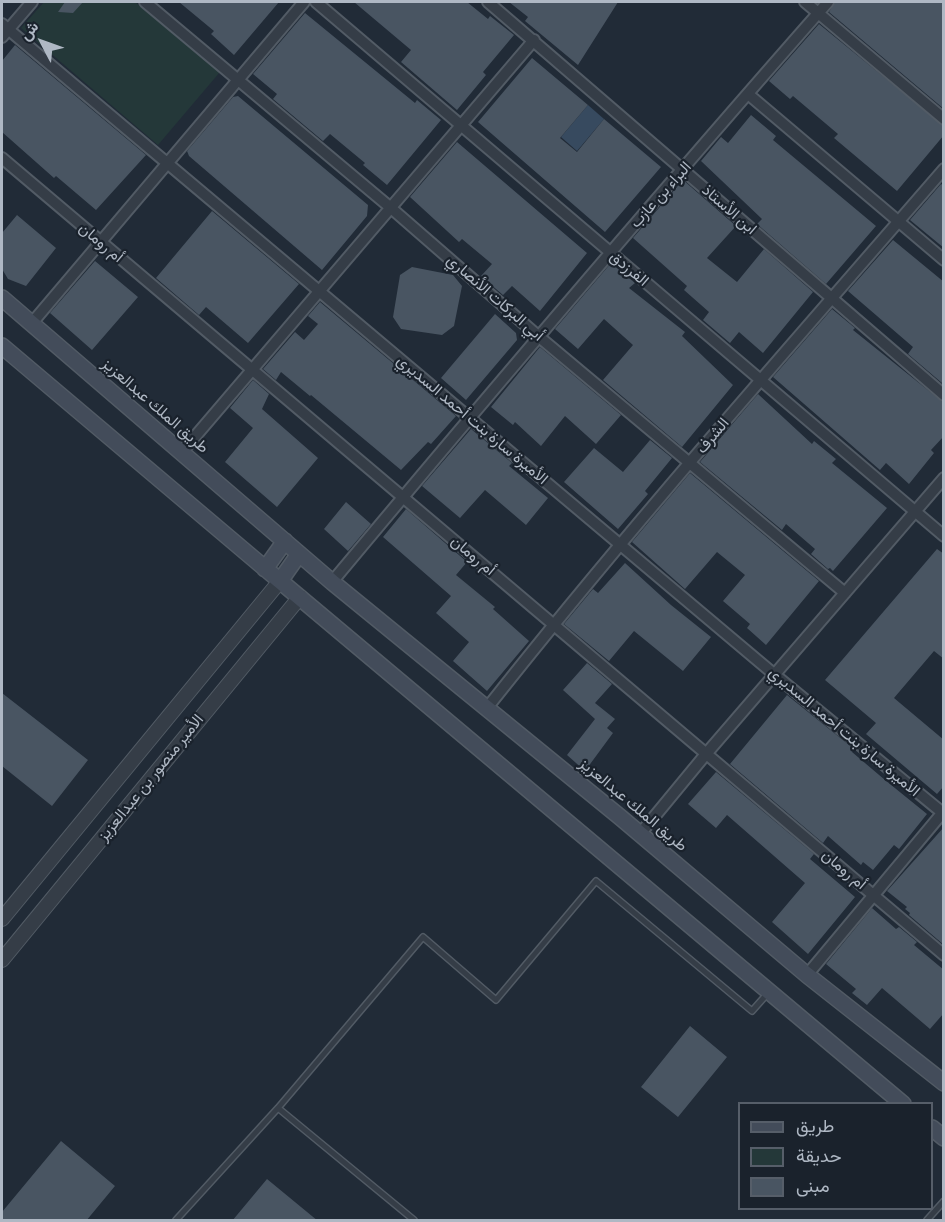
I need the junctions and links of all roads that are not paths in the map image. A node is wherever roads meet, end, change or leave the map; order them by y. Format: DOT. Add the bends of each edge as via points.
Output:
graph roads {
  1 [pos="32,2"];
  2 [pos="146,2"];
  3 [pos="304,2"];
  4 [pos="316,2"];
  5 [pos="488,2"];
  6 [pos="805,2"];
  7 [pos="828,2"];
  8 [pos="818,12"];
  9 [pos="4,30"];
  10 [pos="534,40"];
  11 [pos="238,79"];
  12 [pos="748,94"];
  13 [pos="944,119"];
  14 [pos="460,125"];
  15 [pos="2,158"];
  16 [pos="167,163"];
  17 [pos="944,169"];
  18 [pos="683,170"];
  19 [pos="391,208"];
  20 [pos="898,222"];
  21 [pos="100,242"];
  22 [pos="609,252"];
  23 [pos="944,260"];
  24 [pos="319,291"];
  25 [pos="2,298"];
  26 [pos="831,298"];
  27 [pos="32,323"];
  28 [pos="538,336"];
  29 [pos="2,346"];
  30 [pos="251,369"];
  31 [pos="760,381"];
  32 [pos="944,395"];
  33 [pos="469,418"];
  34 [pos="181,453"];
  35 [pos="690,463"];
  36 [pos="944,478"];
  37 [pos="403,497"];
  38 [pos="915,512"];
  39 [pos="944,536"];
  40 [pos="285,541"];
  41 [pos="621,545"];
  42 [pos="299,554"];
  43 [pos="265,569"];
  44 [pos="280,581"];
  45 [pos="332,582"];
  46 [pos="845,593"];
  47 [pos="300,597"];
  48 [pos="553,624"];
  49 [pos="775,675"];
  50 [pos="487,708"];
  51 [pos="706,754"];
  52 [pos="129,765"];
  53 [pos="149,780"];
  54 [pos="943,812"];
  55 [pos="640,834"];
  56 [pos="34,879"];
  57 [pos="873,895"];
  58 [pos="53,897"];
  59 [pos="2,919"];
  60 [pos="944,955"];
  61 [pos="2,960"];
  62 [pos="807,975"];
  63 [pos="769,992"];
  64 [pos="944,1083"];
  65 [pos="901,1102"];
  66 [pos="278,1108"];
  67 [pos="944,1200"];
  68 [pos="176,1221"];
  69 [pos="414,1221"];
  70 [pos="927,1221"];
  1 -- 9 [label="street"];
  2 -- 11 [label="street, أبي البركات الأنصاري"];
  3 -- 11 [label="street"];
  4 -- 14 [label="street, الفرزدق"];
  5 -- 10 [label="street, ابن الأستاذ"];
  6 -- 8 [label="street"];
  7 -- 8 [label="street, البراء بن عازب"];
  8 -- 12 [label="street, البراء بن عازب"];
  8 -- 13 [label="street"];
  9 -- 16 [label="street, الأميرة سارة بنت أحمد السديري"];
  10 -- 14 [label="street"];
  10 -- 18 [label="street, ابن الأستاذ"];
  11 -- 16 [label="street"];
  11 -- 19 [label="street, أبي البركات الأنصاري"];
  12 -- 18 [label="street, البراء بن عازب"];
  12 -- 20 [label="street"];
  14 -- 19 [label="street"];
  14 -- 22 [label="street, الفرزدق"];
  15 -- 21 [label="street, أم رومان"];
  16 -- 21 [label="street"];
  16 -- 24 [label="street, الأميرة سارة بنت أحمد السديري"];
  17 -- 20 [label="street, الشرف"];
  18 -- 22 [label="street, البراء بن عازب"];
  18 -- 26 [label="street, ابن الأستاذ"];
  19 -- 24 [label="street"];
  19 -- 28 [label="street, أبي البركات الأنصاري"];
  20 -- 23 [label="street"];
  20 -- 26 [label="street, الشرف"];
  21 -- 27 [label="street"];
  21 -- 30 [label="street, أم رومان"];
  22 -- 28 [label="street, البراء بن عازب"];
  22 -- 31 [label="street, الفرزدق"];
  24 -- 30 [label="street"];
  24 -- 33 [label="street, الأميرة سارة بنت أحمد السديري"];
  25 -- 27 [label="main road, طريق الملك عبدالعزيز"];
  26 -- 31 [label="street, الشرف"];
  26 -- 32 [label="street, ابن الأستاذ"];
  27 -- 34 [label="main road, طريق الملك عبدالعزيز"];
  28 -- 33 [label="street, البراء بن عازب"];
  28 -- 35 [label="street, أبي البركات الأنصاري"];
  29 -- 43 [label="main road"];
  30 -- 34 [label="street"];
  30 -- 37 [label="street, أم رومان"];
  31 -- 35 [label="street, الشرف"];
  31 -- 38 [label="street, الفرزدق"];
  33 -- 37 [label="street, البراء بن عازب"];
  33 -- 41 [label="street, الأميرة سارة بنت أحمد السديري"];
  34 -- 40 [label="main road, طريق الملك عبدالعزيز"];
  35 -- 41 [label="street, الشرف"];
  35 -- 46 [label="street, أبي البركات الأنصاري"];
  36 -- 38 [label="street"];
  37 -- 45 [label="street, البراء بن عازب"];
  37 -- 48 [label="street, أم رومان"];
  38 -- 39 [label="street, الفرزدق"];
  38 -- 46 [label="street"];
  40 -- 42 [label="main road, طريق الملك عبدالعزيز"];
  40 -- 43 [label="main road"];
  41 -- 48 [label="street, الشرف"];
  41 -- 49 [label="street, الأميرة سارة بنت أحمد السديري"];
  42 -- 44 [label="main road"];
  42 -- 45 [label="main road, طريق الملك عبدالعزيز"];
  43 -- 44 [label="main road"];
  44 -- 47 [label="main road"];
  44 -- 52 [label="street, الأمير منصور بن عبدالعزيز"];
  45 -- 50 [label="main road, طريق الملك عبدالعزيز"];
  46 -- 49 [label="street"];
  47 -- 53 [label="street, الأمير منصور بن عبدالعزيز"];
  47 -- 63 [label="main road"];
  48 -- 50 [label="street, الشرف"];
  48 -- 51 [label="street, أم رومان"];
  49 -- 51 [label="street"];
  49 -- 54 [label="street, الأميرة سارة بنت أحمد السديري"];
  50 -- 55 [label="main road, طريق الملك عبدالعزيز"];
  51 -- 55 [label="street"];
  51 -- 57 [label="street, أم رومان"];
  52 -- 53 [label="street"];
  52 -- 56 [label="street, الأمير منصور بن عبدالعزيز"];
  53 -- 58 [label="street, الأمير منصور بن عبدالعزيز"];
  54 -- 57 [label="street"];
  55 -- 62 [label="main road, طريق الملك عبدالعزيز"];
  56 -- 58 [label="street"];
  56 -- 59 [label="street, الأمير منصور بن عبدالعزيز"];
  57 -- 60 [label="street, أم رومان"];
  57 -- 62 [label="street"];
  58 -- 61 [label="street, الأمير منصور بن عبدالعزيز"];
  62 -- 64 [label="main road, طريق الملك عبدالعزيز"];
  63 -- 65 [label="main road"];
  63 -- 66 [label="lane" via="753,1011 596,882 496,1000 423,937"];
  66 -- 68 [label="lane"];
  66 -- 69 [label="lane"];
  67 -- 70 [label="lane"];
}
